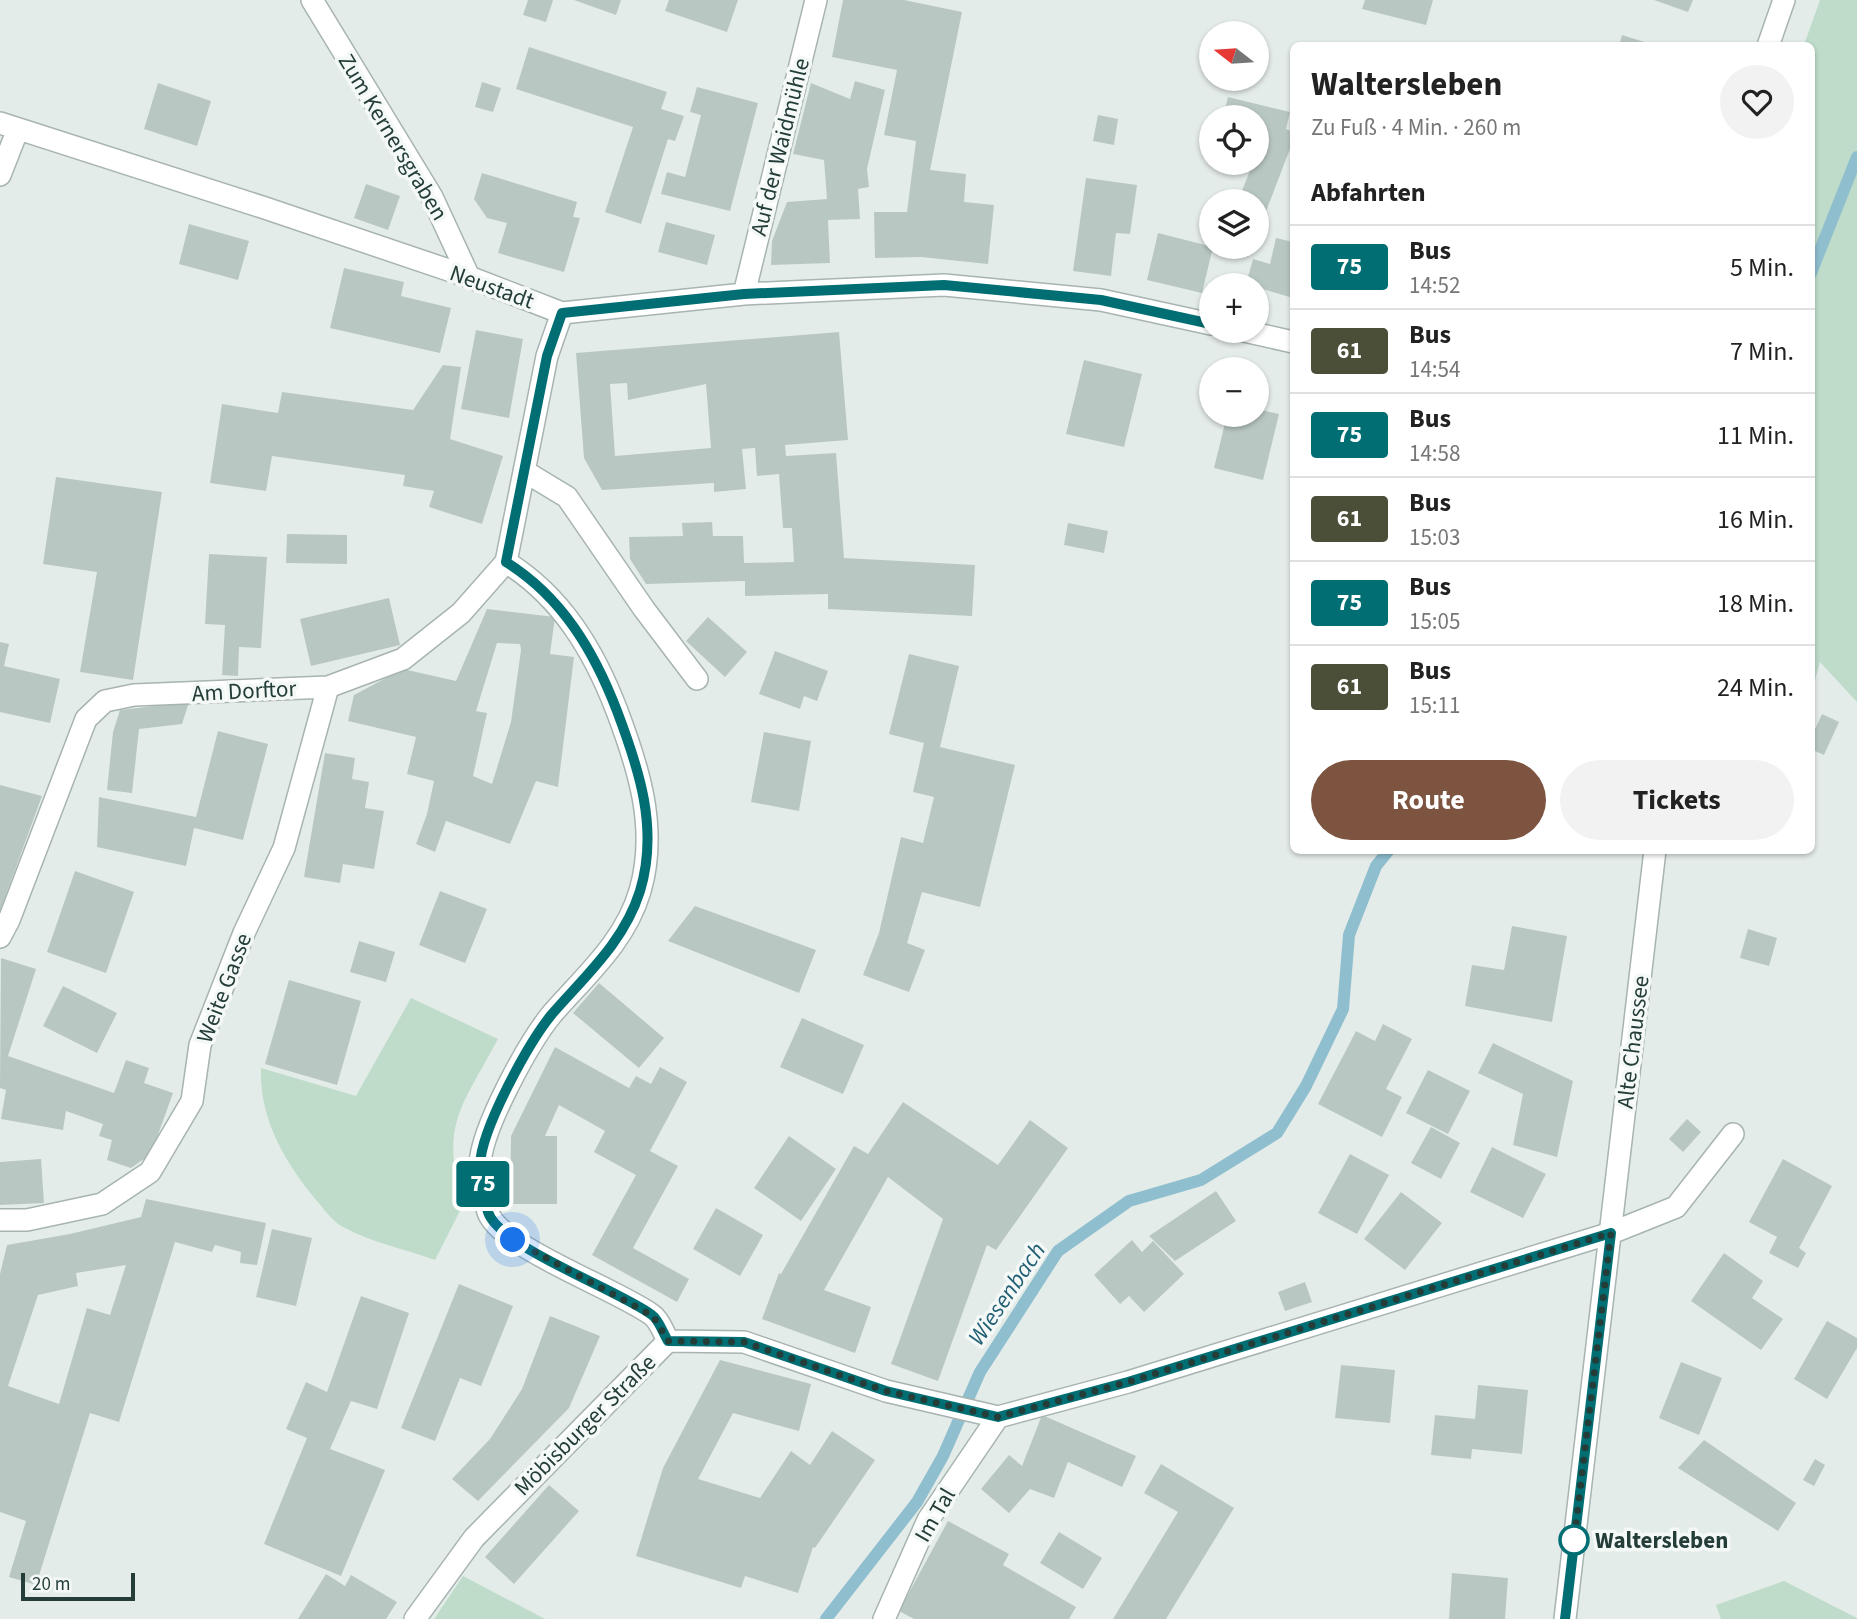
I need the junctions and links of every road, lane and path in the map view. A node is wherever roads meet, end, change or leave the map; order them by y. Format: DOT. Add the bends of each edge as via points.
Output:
graph roads {
  1 [pos="312,0"];
  2 [pos="816,0"];
  3 [pos="1784,0"];
  4 [pos="1769,42"];
  5 [pos="9,126"];
  6 [pos="0,175"];
  7 [pos="469,277"];
  8 [pos="744,294"];
  9 [pos="562,313"];
  10 [pos="1199,321"];
  11 [pos="1269,337"];
  12 [pos="1290,341"];
  13 [pos="524,471"];
  14 [pos="506,562"];
  15 [pos="697,679"];
  16 [pos="328,687"];
  17 [pos="1655,854"];
  18 [pos="0,937"];
  19 [pos="1733,1134"];
  20 [pos="0,1220"];
  21 [pos="1611,1233"];
  22 [pos="668,1341"];
  23 [pos="988,1415"];
  24 [pos="415,1619"];
  25 [pos="884,1619"];
  26 [pos="1565,1619"];
  1 -- 7 [label="street, Zum Kernersgraben" via="432,197"];
  2 -- 8 [label="street, Auf der Waidmühle"];
  3 -- 4 [label="street"];
  5 -- 6 [label="street"];
  5 -- 7 [label="street, Neustadt"];
  7 -- 9 [label="street, Neustadt"];
  8 -- 9 [label="street, Neustadt"];
  8 -- 10 [label="street, Neustadt" via="944,285 1101,300"];
  9 -- 13 [label="street" via="547,356"];
  11 -- 12 [label="street"];
  13 -- 14 [label="street"];
  13 -- 15 [label="street" via="567,496"];
  14 -- 16 [label="street, Am Dorftor" via="461,613 403,659"];
  14 -- 22 [label="street" via="549,594 567,614 609,690 643,787 648,830 640,890 621,937 550,1017 493,1113 480,1165 489,1215 513,1240 653,1316"];
  16 -- 18 [label="street, Am Dorftor" via="134,695 105,701 86,719"];
  16 -- 20 [label="street, Weite Gasse" via="284,848 200,1045 192,1101 150,1172 102,1204 27,1220"];
  17 -- 21 [label="street, Alte Chaussee"];
  19 -- 21 [label="street" via="1676,1207"];
  21 -- 23 [label="street, Möbisburger Straße" via="1128,1382"];
  21 -- 26 [label="street, Alte Chaussee"];
  22 -- 23 [label="street, Möbisburger Straße" via="744,1342 886,1391"];
  22 -- 24 [label="street, Möbisburger Straße" via="474,1538"];
  23 -- 25 [label="street, Im Tal" via="928,1520"];
}
